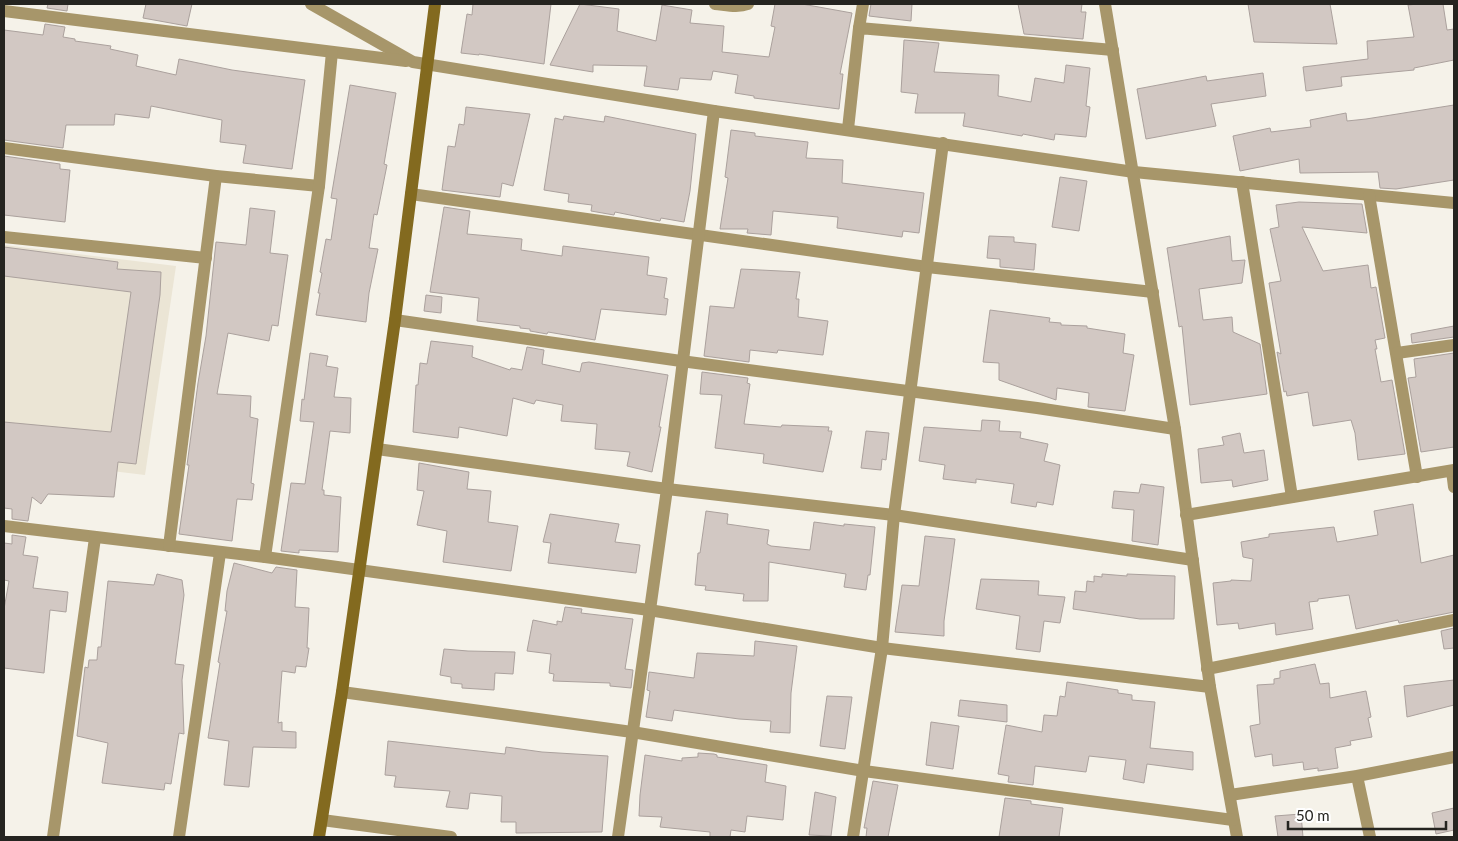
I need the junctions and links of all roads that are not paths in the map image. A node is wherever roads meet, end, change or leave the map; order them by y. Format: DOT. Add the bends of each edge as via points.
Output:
graph roads {
  1 [pos="311,4"];
  2 [pos="435,4"];
  3 [pos="715,4"];
  4 [pos="748,4"];
  5 [pos="863,4"];
  6 [pos="1105,4"];
  7 [pos="4,11"];
  8 [pos="859,28"];
  9 [pos="1113,50"];
  10 [pos="332,52"];
  11 [pos="413,62"];
  12 [pos="428,64"];
  13 [pos="714,111"];
  14 [pos="848,130"];
  15 [pos="943,143"];
  16 [pos="4,148"];
  17 [pos="1134,172"];
  18 [pos="216,176"];
  19 [pos="1242,182"];
  20 [pos="320,186"];
  21 [pos="411,194"];
  22 [pos="1369,195"];
  23 [pos="1454,203"];
  24 [pos="698,234"];
  25 [pos="4,237"];
  26 [pos="206,258"];
  27 [pos="928,268"];
  28 [pos="1153,292"];
  29 [pos="395,320"];
  30 [pos="1454,344"];
  31 [pos="1397,352"];
  32 [pos="681,361"];
  33 [pos="910,391"];
  34 [pos="1175,428"];
  35 [pos="377,448"];
  36 [pos="1453,471"];
  37 [pos="1417,477"];
  38 [pos="1454,487"];
  39 [pos="667,489"];
  40 [pos="1292,497"];
  41 [pos="894,515"];
  42 [pos="1186,515"];
  43 [pos="4,526"];
  44 [pos="95,538"];
  45 [pos="169,546"];
  46 [pos="220,553"];
  47 [pos="265,557"];
  48 [pos="1193,560"];
  49 [pos="360,570"];
  50 [pos="650,610"];
  51 [pos="1454,620"];
  52 [pos="882,648"];
  53 [pos="1207,669"];
  54 [pos="1210,687"];
  55 [pos="342,692"];
  56 [pos="632,732"];
  57 [pos="1454,757"];
  58 [pos="864,771"];
  59 [pos="1357,776"];
  60 [pos="1230,795"];
  61 [pos="322,820"];
  62 [pos="1233,820"];
  63 [pos="53,837"];
  64 [pos="179,837"];
  65 [pos="319,837"];
  66 [pos="451,837"];
  67 [pos="618,837"];
  68 [pos="853,837"];
  69 [pos="1237,837"];
  70 [pos="1370,837"];
  1 -- 11 [label="street"];
  2 -- 12 [label="street"];
  3 -- 4 [label="street"];
  5 -- 8 [label="street"];
  6 -- 9 [label="street"];
  7 -- 10 [label="street"];
  8 -- 9 [label="street"];
  8 -- 14 [label="street"];
  9 -- 17 [label="street"];
  10 -- 11 [label="street"];
  10 -- 20 [label="street"];
  11 -- 12 [label="street"];
  12 -- 13 [label="street"];
  12 -- 21 [label="street"];
  13 -- 14 [label="street"];
  13 -- 24 [label="street"];
  14 -- 15 [label="street"];
  15 -- 17 [label="street"];
  15 -- 27 [label="street"];
  16 -- 18 [label="street"];
  17 -- 19 [label="street"];
  17 -- 28 [label="street"];
  18 -- 20 [label="street"];
  18 -- 26 [label="street"];
  19 -- 22 [label="street"];
  19 -- 40 [label="street"];
  20 -- 47 [label="street"];
  21 -- 24 [label="street"];
  21 -- 29 [label="street"];
  22 -- 23 [label="street"];
  22 -- 31 [label="street"];
  24 -- 27 [label="street"];
  24 -- 32 [label="street"];
  25 -- 26 [label="street"];
  26 -- 45 [label="street"];
  27 -- 28 [label="street"];
  27 -- 33 [label="street"];
  28 -- 34 [label="street"];
  29 -- 32 [label="street"];
  29 -- 35 [label="street"];
  30 -- 31 [label="street"];
  31 -- 37 [label="street"];
  32 -- 33 [label="street"];
  32 -- 39 [label="street"];
  33 -- 34 [label="street"];
  33 -- 41 [label="street"];
  34 -- 42 [label="street"];
  35 -- 39 [label="street"];
  35 -- 49 [label="street"];
  36 -- 37 [label="street"];
  36 -- 38 [label="street"];
  37 -- 40 [label="street"];
  39 -- 41 [label="street"];
  39 -- 50 [label="street"];
  40 -- 42 [label="street"];
  41 -- 48 [label="street"];
  41 -- 52 [label="street"];
  42 -- 48 [label="street"];
  43 -- 44 [label="street"];
  44 -- 45 [label="street"];
  44 -- 63 [label="street"];
  45 -- 46 [label="street"];
  46 -- 47 [label="street"];
  46 -- 64 [label="street"];
  47 -- 49 [label="street"];
  48 -- 53 [label="street"];
  49 -- 50 [label="street"];
  49 -- 55 [label="street"];
  50 -- 52 [label="street"];
  50 -- 56 [label="street"];
  51 -- 53 [label="street"];
  52 -- 54 [label="street"];
  52 -- 58 [label="street"];
  53 -- 54 [label="street"];
  54 -- 60 [label="street"];
  55 -- 56 [label="street"];
  55 -- 61 [label="street"];
  56 -- 58 [label="street"];
  56 -- 67 [label="street"];
  57 -- 59 [label="street"];
  58 -- 62 [label="street"];
  58 -- 68 [label="street"];
  59 -- 60 [label="street"];
  59 -- 70 [label="street"];
  60 -- 62 [label="street"];
  61 -- 65 [label="street"];
  61 -- 66 [label="street"];
  62 -- 69 [label="street"];
}
